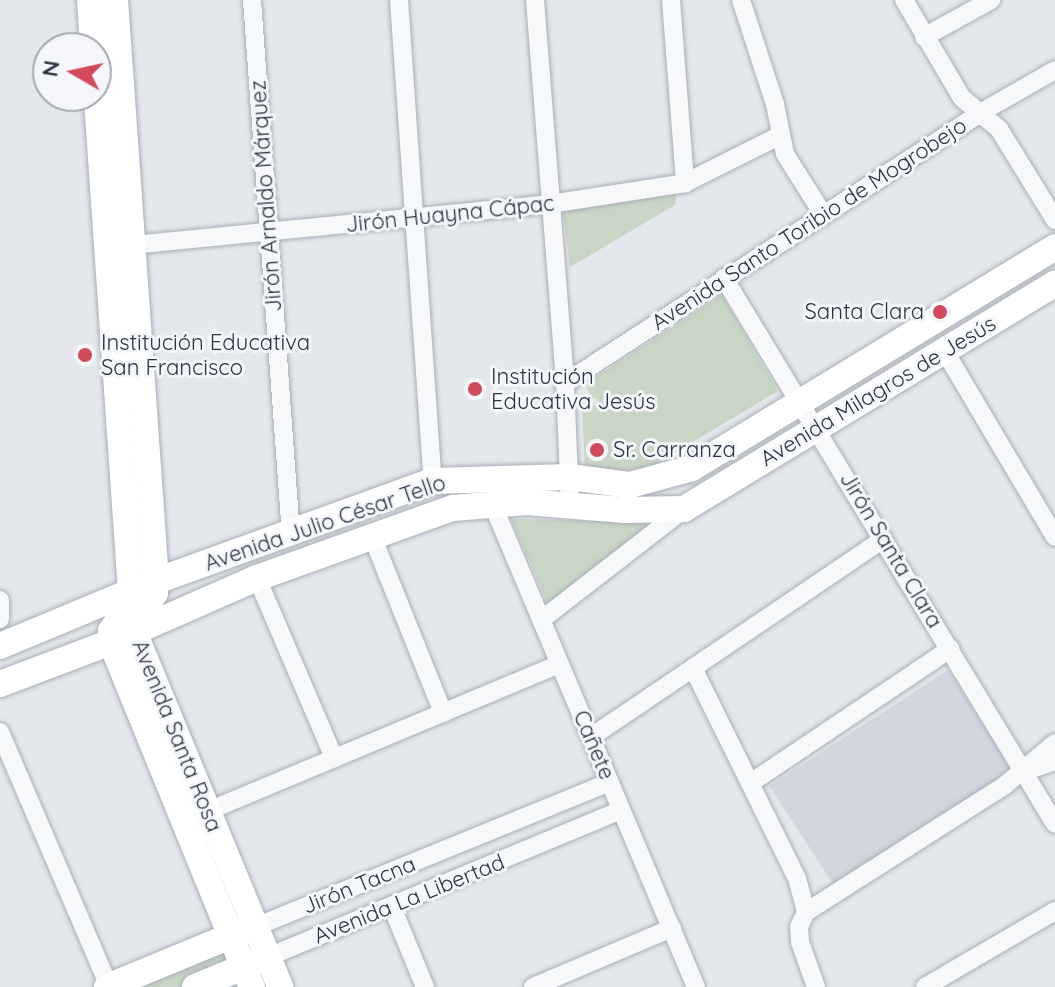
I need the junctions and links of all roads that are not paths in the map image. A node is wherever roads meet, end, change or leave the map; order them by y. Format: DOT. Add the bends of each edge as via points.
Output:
graph roads {
  1 [pos="90,0"];
  2 [pos="115,0"];
  3 [pos="252,0"];
  4 [pos="399,0"];
  5 [pos="535,0"];
  6 [pos="671,0"];
  7 [pos="741,0"];
  8 [pos="904,0"];
  9 [pos="991,0"];
  10 [pos="92,32"];
  11 [pos="924,37"];
  12 [pos="1055,70"];
  13 [pos="100,112"];
  14 [pos="980,113"];
  15 [pos="781,135"];
  16 [pos="685,183"];
  17 [pos="550,204"];
  18 [pos="823,214"];
  19 [pos="414,218"];
  20 [pos="1055,220"];
  21 [pos="269,232"];
  22 [pos="120,246"];
  23 [pos="1055,247"];
  24 [pos="724,278"];
  25 [pos="1055,283"];
  26 [pos="944,350"];
  27 [pos="565,383"];
  28 [pos="800,403"];
  29 [pos="817,427"];
  30 [pos="569,477"];
  31 [pos="665,478"];
  32 [pos="433,481"];
  33 [pos="492,503"];
  34 [pos="570,504"];
  35 [pos="684,509"];
  36 [pos="656,510"];
  37 [pos="291,535"];
  38 [pos="372,536"];
  39 [pos="1055,537"];
  40 [pos="883,539"];
  41 [pos="257,578"];
  42 [pos="156,581"];
  43 [pos="131,591"];
  44 [pos="0,600"];
  45 [pos="0,619"];
  46 [pos="541,620"];
  47 [pos="122,637"];
  48 [pos="0,646"];
  49 [pos="950,649"];
  50 [pos="560,664"];
  51 [pos="693,668"];
  52 [pos="0,684"];
  53 [pos="443,713"];
  54 [pos="0,732"];
  55 [pos="591,737"];
  56 [pos="1055,743"];
  57 [pos="334,758"];
  58 [pos="1055,761"];
  59 [pos="1023,772"];
  60 [pos="610,782"];
  61 [pos="752,782"];
  62 [pos="621,810"];
  63 [pos="208,811"];
  64 [pos="1055,824"];
  65 [pos="392,907"];
  66 [pos="1055,911"];
  67 [pos="806,912"];
  68 [pos="672,928"];
  69 [pos="244,932"];
  70 [pos="255,970"];
  71 [pos="108,987"];
  72 [pos="195,987"];
  73 [pos="280,987"];
  74 [pos="425,987"];
  75 [pos="533,987"];
  76 [pos="696,987"];
  77 [pos="816,987"];
  78 [pos="925,987"];
  1 -- 10 [label="street"];
  2 -- 22 [label="street, Avenida Santa Rosa"];
  3 -- 21 [label="street, Jirón Arnaldo Márquez"];
  4 -- 19 [label="street"];
  5 -- 17 [label="street"];
  6 -- 16 [label="street"];
  7 -- 15 [label="street"];
  8 -- 11 [label="street"];
  9 -- 11 [label="street"];
  11 -- 14 [label="street" via="962,98"];
  12 -- 14 [label="street, Avenida Santo Toribio de Mogrobejo"];
  13 -- 22 [label="street, Avenida Santa Rosa"];
  14 -- 18 [label="street, Avenida Santo Toribio de Mogrobejo"];
  14 -- 20 [label="street" via="999,129"];
  15 -- 16 [label="street, Jirón Huayna Cápac"];
  15 -- 18 [label="street" via="785,154"];
  16 -- 17 [label="street, Jirón Huayna Cápac"];
  17 -- 19 [label="street, Jirón Huayna Cápac"];
  17 -- 27 [label="street"];
  18 -- 24 [label="street, Avenida Santo Toribio de Mogrobejo"];
  19 -- 21 [label="street, Jirón Huayna Cápac"];
  19 -- 32 [label="street"];
  21 -- 22 [label="street, Jirón Huayna Cápac"];
  21 -- 37 [label="street, Jirón Arnaldo Márquez"];
  22 -- 42 [label="street, Avenida Santa Rosa"];
  22 -- 43 [label="street, Avenida Santa Rosa"];
  23 -- 28 [label="street, Avenida Milagros de Jesús"];
  24 -- 27 [label="street, Avenida Santo Toribio de Mogrobejo"];
  24 -- 28 [label="street, Jirón Santa Clara"];
  25 -- 26 [label="street, Avenida Milagros de Jesús"];
  26 -- 29 [label="street, Avenida Milagros de Jesús"];
  26 -- 39 [label="street"];
  27 -- 30 [label="street"];
  28 -- 29 [label="street, Jirón Santa Clara"];
  28 -- 31 [label="street, Avenida Milagros de Jesús" via="692,468"];
  29 -- 35 [label="street, Avenida Milagros de Jesús"];
  29 -- 40 [label="street, Jirón Santa Clara"];
  30 -- 31 [label="street, Avenida Julio César Tello" via="630,485"];
  30 -- 32 [label="street, Avenida Julio César Tello"];
  30 -- 34 [label="street"];
  32 -- 37 [label="street, Avenida Julio César Tello"];
  33 -- 34 [label="street, Avenida Julio César Tello"];
  33 -- 38 [label="street, Avenida Julio César Tello" via="453,508"];
  33 -- 46 [label="street, Cañete"];
  34 -- 36 [label="street, Avenida Julio César Tello"];
  35 -- 36 [label="street, Avenida Milagros de Jesús"];
  35 -- 46 [label="street"];
  37 -- 42 [label="street, Avenida Julio César Tello"];
  38 -- 41 [label="street, Avenida Julio César Tello"];
  38 -- 53 [label="street"];
  40 -- 49 [label="street, Jirón Santa Clara"];
  40 -- 51 [label="street"];
  41 -- 47 [label="street, Avenida Julio César Tello"];
  41 -- 57 [label="street"];
  42 -- 43 [label="street, Avenida Julio César Tello"];
  42 -- 47 [label="street, Avenida Santa Rosa" via="155,593"];
  43 -- 47 [label="street, Avenida Santa Rosa" via="130,602 111,631"];
  43 -- 48 [label="street, Avenida Julio César Tello"];
  44 -- 45 [label="street"];
  46 -- 50 [label="street, Cañete"];
  47 -- 52 [label="street, Avenida Julio César Tello"];
  47 -- 63 [label="street, Avenida Santa Rosa"];
  47 -- 69 [label="street, Avenida Santa Rosa"];
  49 -- 59 [label="street, Jirón Santa Clara"];
  49 -- 61 [label="street"];
  50 -- 53 [label="street"];
  50 -- 55 [label="street, Cañete"];
  51 -- 55 [label="street"];
  51 -- 61 [label="street"];
  53 -- 57 [label="street"];
  54 -- 71 [label="street"];
  55 -- 60 [label="street, Cañete"];
  56 -- 59 [label="street"];
  57 -- 63 [label="street"];
  58 -- 59 [label="street"];
  59 -- 64 [label="street, Jirón Santa Clara"];
  59 -- 67 [label="street"];
  60 -- 62 [label="street, Cañete"];
  60 -- 69 [label="street, Jirón Tacna"];
  61 -- 67 [label="street" via="797,878"];
  62 -- 65 [label="street, Avenida La Libertad"];
  62 -- 68 [label="street, Cañete"];
  63 -- 69 [label="street, Avenida Santa Rosa"];
  65 -- 70 [label="street, Avenida La Libertad"];
  65 -- 74 [label="street"];
  66 -- 78 [label="street"];
  67 -- 77 [label="street" via="800,942"];
  68 -- 75 [label="street"];
  68 -- 76 [label="street, Cañete"];
  69 -- 70 [label="street, Avenida Santa Rosa"];
  69 -- 71 [label="street, Jirón Tacna"];
  70 -- 72 [label="street, Avenida La Libertad"];
  70 -- 73 [label="street, Avenida Santa Rosa"];
}
